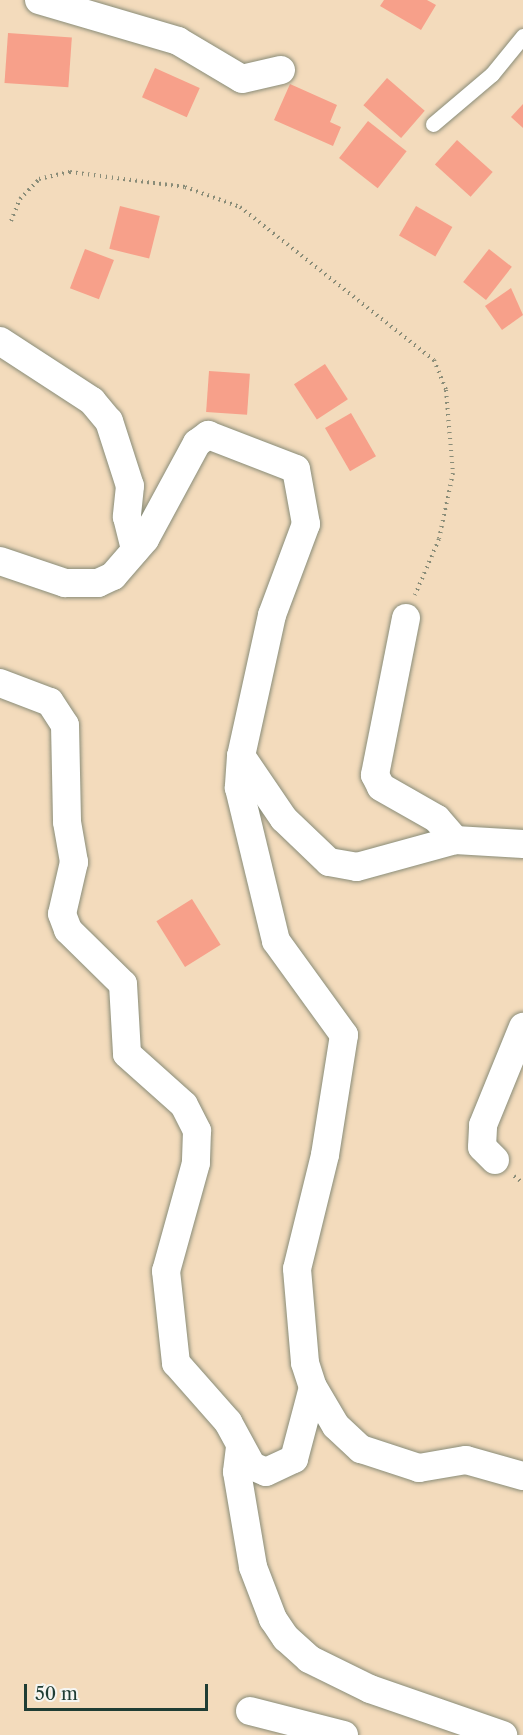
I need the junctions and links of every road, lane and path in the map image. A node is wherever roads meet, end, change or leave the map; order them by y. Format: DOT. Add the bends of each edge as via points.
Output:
graph roads {
  1 [pos="39,0"];
  2 [pos="523,36"];
  3 [pos="280,70"];
  4 [pos="433,124"];
  5 [pos="11,221"];
  6 [pos="0,341"];
  7 [pos="135,550"];
  8 [pos="0,561"];
  9 [pos="406,618"];
  10 [pos="0,683"];
  11 [pos="242,756"];
  12 [pos="454,840"];
  13 [pos="523,844"];
  14 [pos="523,1028"];
  15 [pos="495,1160"];
  16 [pos="314,1387"];
  17 [pos="240,1447"];
  18 [pos="523,1476"];
  19 [pos="250,1711"];
  20 [pos="344,1735"];
  21 [pos="503,1735"];
  1 -- 3 [label="street" via="178,41 242,79"];
  2 -- 4 [label="lane" via="492,74"];
  5 -- 9 [label="path" via="20,199 39,179 70,172 185,187 240,207 434,360 446,390 453,473 439,539"];
  6 -- 7 [label="street" via="92,401 110,421 130,486 127,517"];
  7 -- 8 [label="street" via="113,576 98,583 65,583"];
  7 -- 11 [label="street" via="197,443 208,435 296,469 306,524 272,615"];
  9 -- 12 [label="street" via="375,775 381,787 437,819"];
  10 -- 17 [label="street" via="50,702 65,725 67,822 74,862 62,914 68,930 123,984 127,1054 184,1105 197,1131 196,1163 166,1271 176,1363 228,1422"];
  11 -- 12 [label="street" via="284,819 329,862 357,867"];
  11 -- 16 [label="street" via="239,788 276,941 344,1035 327,1145 297,1269 305,1363"];
  12 -- 13 [label="street"];
  14 -- 15 [label="street" via="483,1125 482,1147"];
  16 -- 17 [label="street" via="294,1459 266,1472 252,1466"];
  16 -- 18 [label="street" via="336,1426 361,1449 419,1468 466,1460"];
  17 -- 21 [label="street" via="237,1473 254,1567 273,1619 286,1638 309,1659 370,1689"];
  19 -- 20 [label="street"];
}
